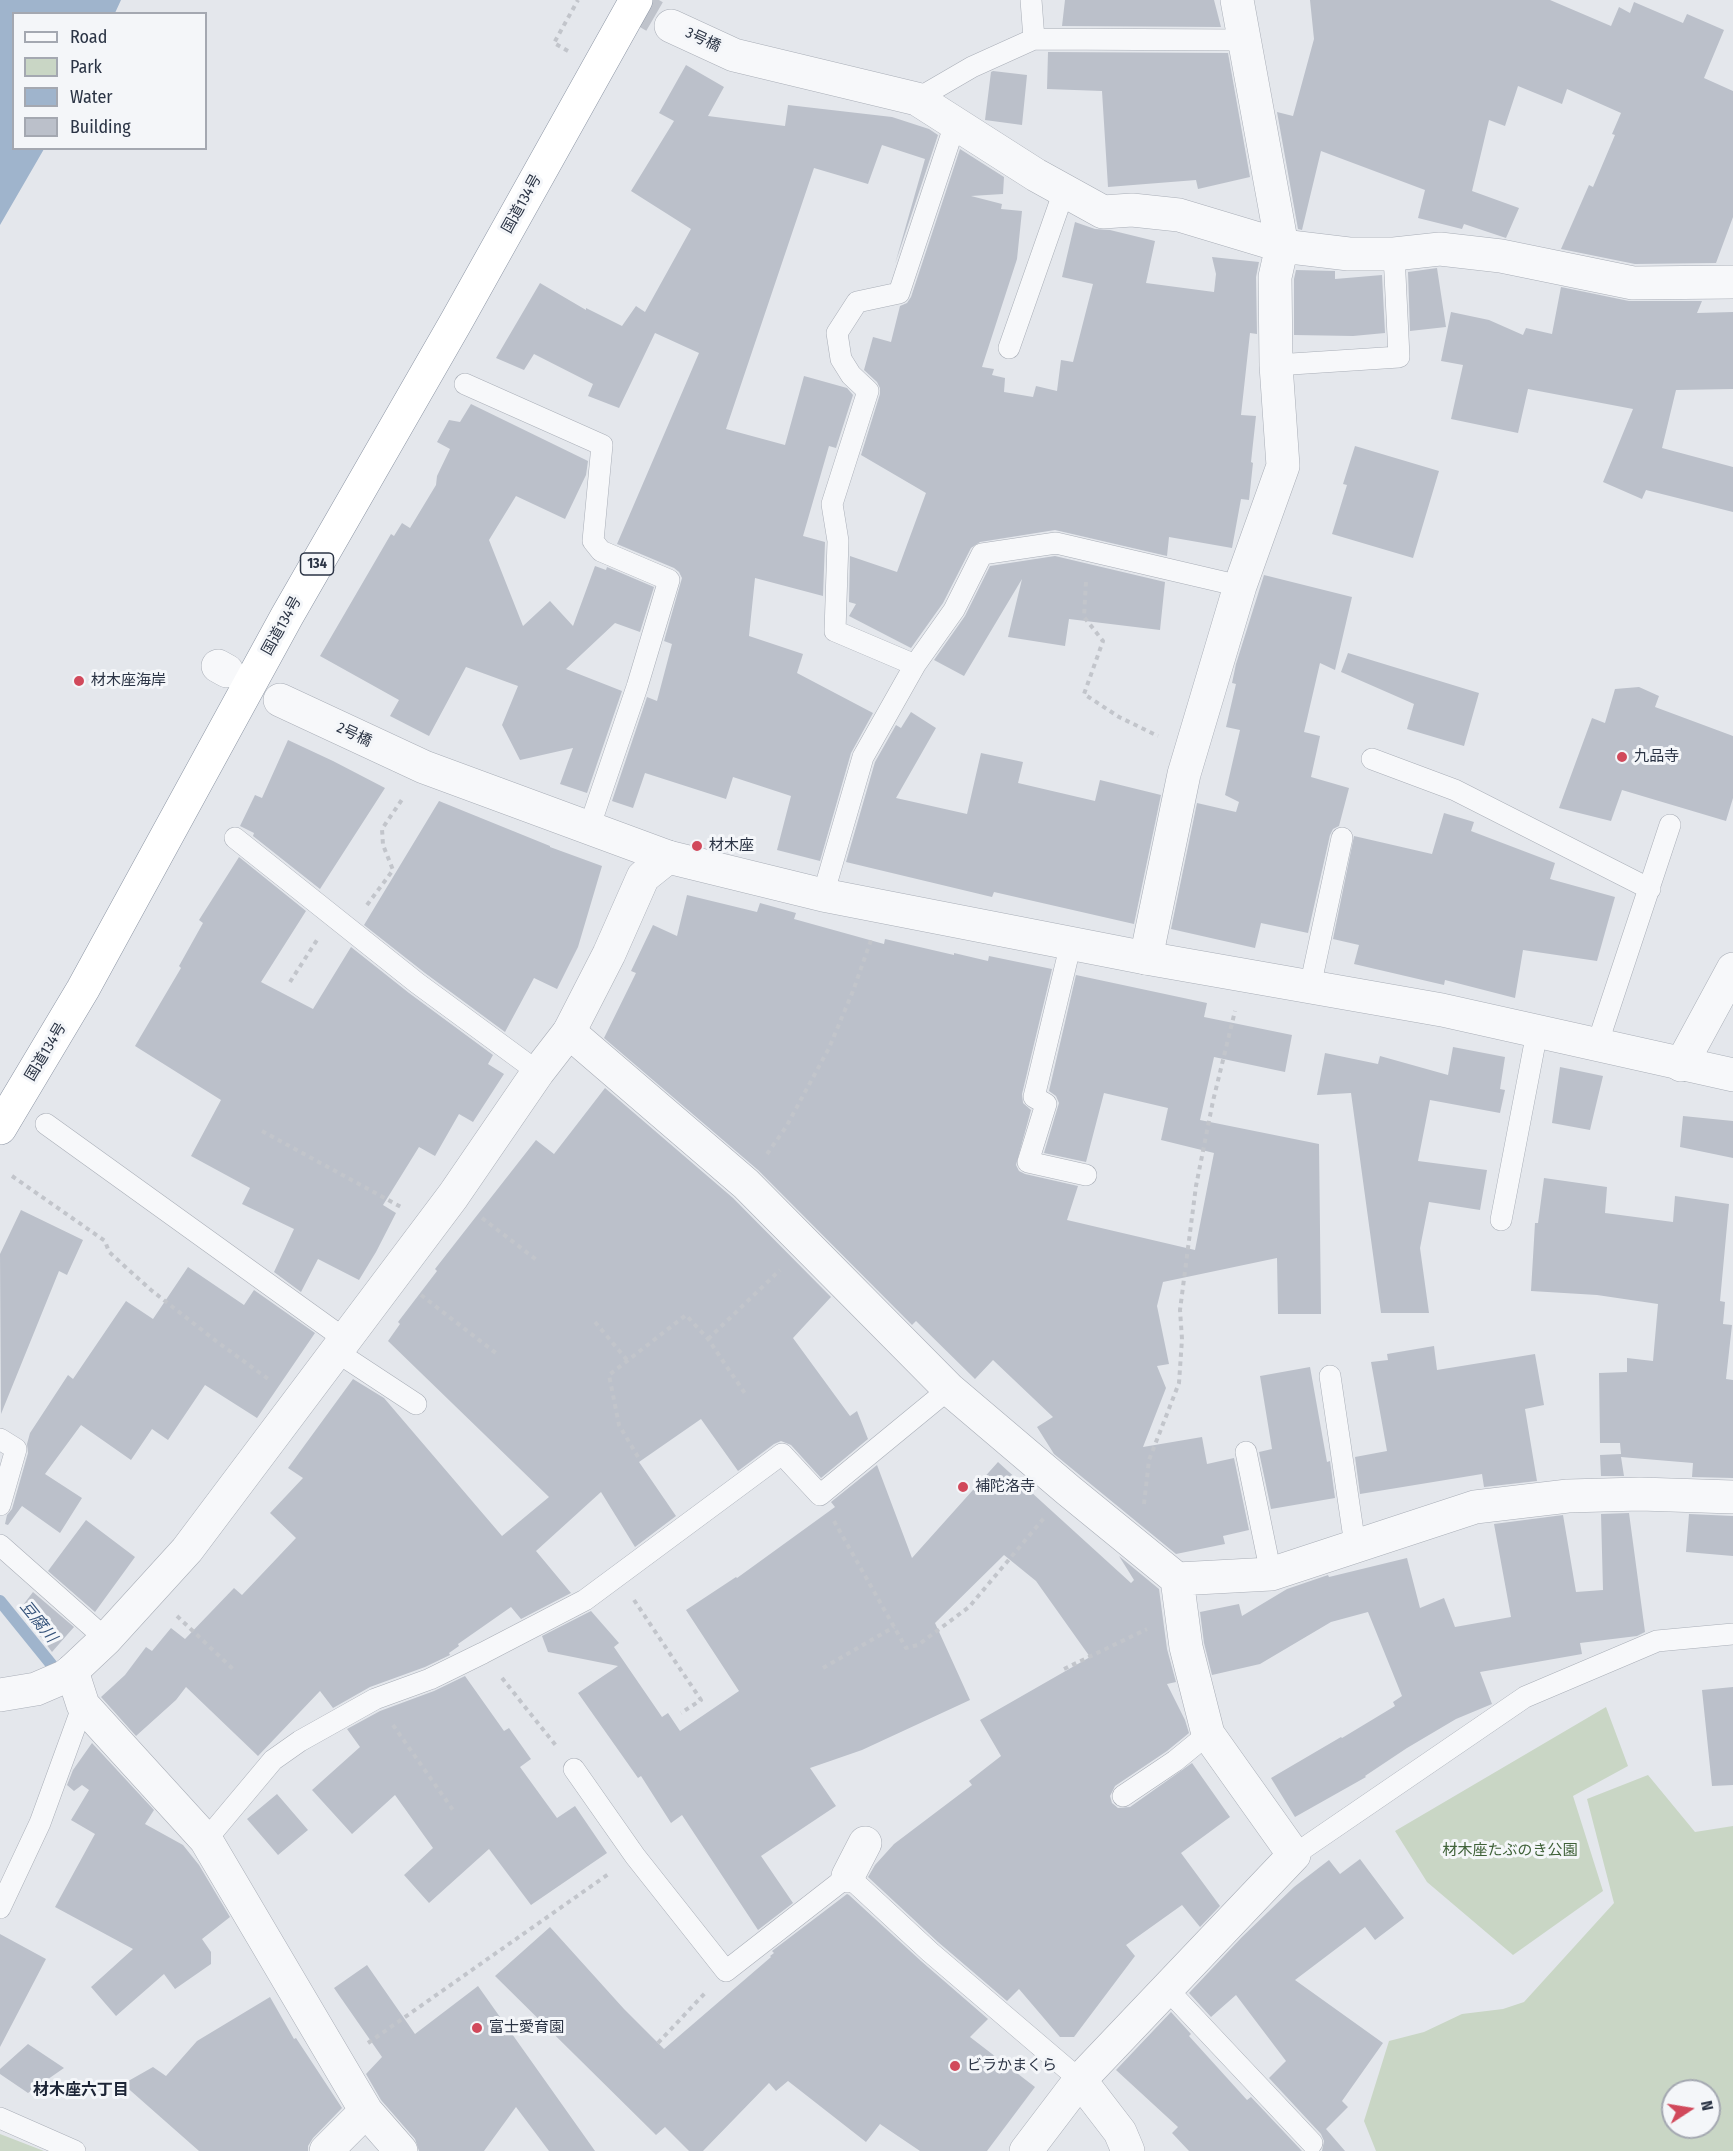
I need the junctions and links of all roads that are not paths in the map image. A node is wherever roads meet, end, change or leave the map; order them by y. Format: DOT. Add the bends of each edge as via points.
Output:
graph roads {
  1 [pos="636,0"];
  2 [pos="1031,0"];
  3 [pos="1238,1"];
  4 [pos="671,26"];
  5 [pos="1034,39"];
  6 [pos="1243,40"];
  7 [pos="917,99"];
  8 [pos="955,124"];
  9 [pos="1064,190"];
  10 [pos="1282,246"];
  11 [pos="1394,254"];
  12 [pos="1733,282"];
  13 [pos="1009,348"];
  14 [pos="1276,365"];
  15 [pos="465,384"];
  16 [pos="1240,586"];
  17 [pos="915,666"];
  18 [pos="282,701"];
  19 [pos="1372,759"];
  20 [pos="1670,825"];
  21 [pos="589,828"];
  22 [pos="235,838"];
  23 [pos="1342,838"];
  24 [pos="668,856"];
  25 [pos="1650,889"];
  26 [pos="824,895"];
  27 [pos="1071,943"];
  28 [pos="1146,958"];
  29 [pos="1733,969"];
  30 [pos="1310,987"];
  31 [pos="569,1032"];
  32 [pos="1537,1032"];
  33 [pos="1597,1045"];
  34 [pos="1681,1065"];
  35 [pos="538,1072"];
  36 [pos="1733,1076"];
  37 [pos="46,1124"];
  38 [pos="0,1128"];
  39 [pos="1086,1175"];
  40 [pos="1501,1220"];
  41 [pos="341,1346"];
  42 [pos="1330,1376"];
  43 [pos="950,1389"];
  44 [pos="417,1404"];
  45 [pos="0,1439"];
  46 [pos="1246,1452"];
  47 [pos="1733,1497"];
  48 [pos="0,1505"];
  49 [pos="0,1545"];
  50 [pos="1355,1545"];
  51 [pos="1271,1574"];
  52 [pos="1177,1579"];
  53 [pos="1733,1634"];
  54 [pos="106,1639"];
  55 [pos="57,1679"];
  56 [pos="0,1695"];
  57 [pos="83,1705"];
  58 [pos="1208,1734"];
  59 [pos="574,1768"];
  60 [pos="1123,1796"];
  61 [pos="206,1840"];
  62 [pos="865,1843"];
  63 [pos="1294,1855"];
  64 [pos="848,1876"];
  65 [pos="0,1908"];
  66 [pos="1167,1989"];
  67 [pos="1080,2080"];
  68 [pos="366,2111"];
  69 [pos="0,2118"];
  70 [pos="1312,2143"];
  71 [pos="75,2151"];
  72 [pos="326,2151"];
  73 [pos="401,2151"];
  74 [pos="1026,2151"];
  75 [pos="1128,2151"];
  1 -- 38 [label="highway, 国道134号 / 134" via="287,616 83,989"];
  2 -- 5 [label="lane"];
  3 -- 6 [label="street"];
  4 -- 7 [label="street, 3号橋" via="734,55"];
  5 -- 6 [label="lane"];
  5 -- 7 [label="lane" via="972,67"];
  6 -- 10 [label="street"];
  7 -- 8 [label="street, 3号橋"];
  8 -- 9 [label="street, 3号橋"];
  8 -- 17 [label="lane" via="899,293 857,302 837,333 842,359 851,375 868,391 832,504 838,541 835,631"];
  9 -- 10 [label="street, 3号橋" via="1103,212 1132,210 1179,215"];
  9 -- 13 [label="lane"];
  10 -- 11 [label="street, 3号橋" via="1349,254"];
  10 -- 14 [label="street" via="1275,277"];
  11 -- 12 [label="street, 3号橋" via="1440,249 1501,256 1633,283"];
  11 -- 14 [label="lane" via="1399,357"];
  14 -- 16 [label="street" via="1283,466"];
  15 -- 21 [label="lane" via="602,445 593,541 601,551 669,580"];
  16 -- 17 [label="lane" via="1056,543 981,554 954,610"];
  16 -- 28 [label="street" via="1184,774"];
  17 -- 26 [label="lane" via="863,757"];
  18 -- 21 [label="street, 2号橋" via="424,767"];
  19 -- 25 [label="lane" via="1455,789"];
  20 -- 25 [label="lane"];
  21 -- 24 [label="street, 2号橋"];
  22 -- 35 [label="lane" via="417,983"];
  23 -- 30 [label="lane"];
  24 -- 26 [label="street, 2号橋"];
  24 -- 31 [label="street" via="644,877"];
  25 -- 33 [label="lane"];
  26 -- 27 [label="street, 2号橋"];
  27 -- 28 [label="street, 2号橋"];
  27 -- 39 [label="lane" via="1034,1097 1046,1104 1028,1162"];
  28 -- 30 [label="street, 2号橋"];
  29 -- 34 [label="street"];
  30 -- 32 [label="street, 2号橋" via="1442,1010"];
  31 -- 35 [label="street"];
  31 -- 43 [label="street" via="746,1184"];
  32 -- 33 [label="street, 2号橋"];
  32 -- 40 [label="lane"];
  33 -- 34 [label="street, 2号橋"];
  34 -- 36 [label="street, 2号橋"];
  35 -- 41 [label="street" via="453,1196"];
  37 -- 41 [label="lane"];
  41 -- 44 [label="lane"];
  41 -- 54 [label="street" via="187,1550"];
  42 -- 50 [label="lane"];
  43 -- 52 [label="street"];
  43 -- 61 [label="lane" via="820,1495 782,1454 585,1600 430,1679 375,1700 300,1741 273,1760"];
  45 -- 48 [label="lane" via="16,1449"];
  46 -- 51 [label="lane"];
  47 -- 50 [label="street" via="1568,1496 1475,1507"];
  49 -- 54 [label="lane"];
  50 -- 51 [label="street"];
  51 -- 52 [label="street"];
  52 -- 58 [label="street" via="1186,1647"];
  53 -- 63 [label="lane" via="1657,1641 1525,1697"];
  54 -- 55 [label="street"];
  55 -- 56 [label="street"];
  55 -- 57 [label="street"];
  57 -- 61 [label="street"];
  57 -- 65 [label="lane" via="40,1823"];
  58 -- 60 [label="lane"];
  58 -- 63 [label="street"];
  59 -- 64 [label="lane" via="635,1856 726,1971"];
  61 -- 68 [label="street"];
  62 -- 64 [label="street"];
  63 -- 66 [label="street"];
  64 -- 67 [label="lane"];
  66 -- 67 [label="street"];
  66 -- 70 [label="lane"];
  67 -- 74 [label="street"];
  67 -- 75 [label="street" via="1120,2132"];
  68 -- 72 [label="street"];
  68 -- 73 [label="street"];
  69 -- 71 [label="lane"];
}
